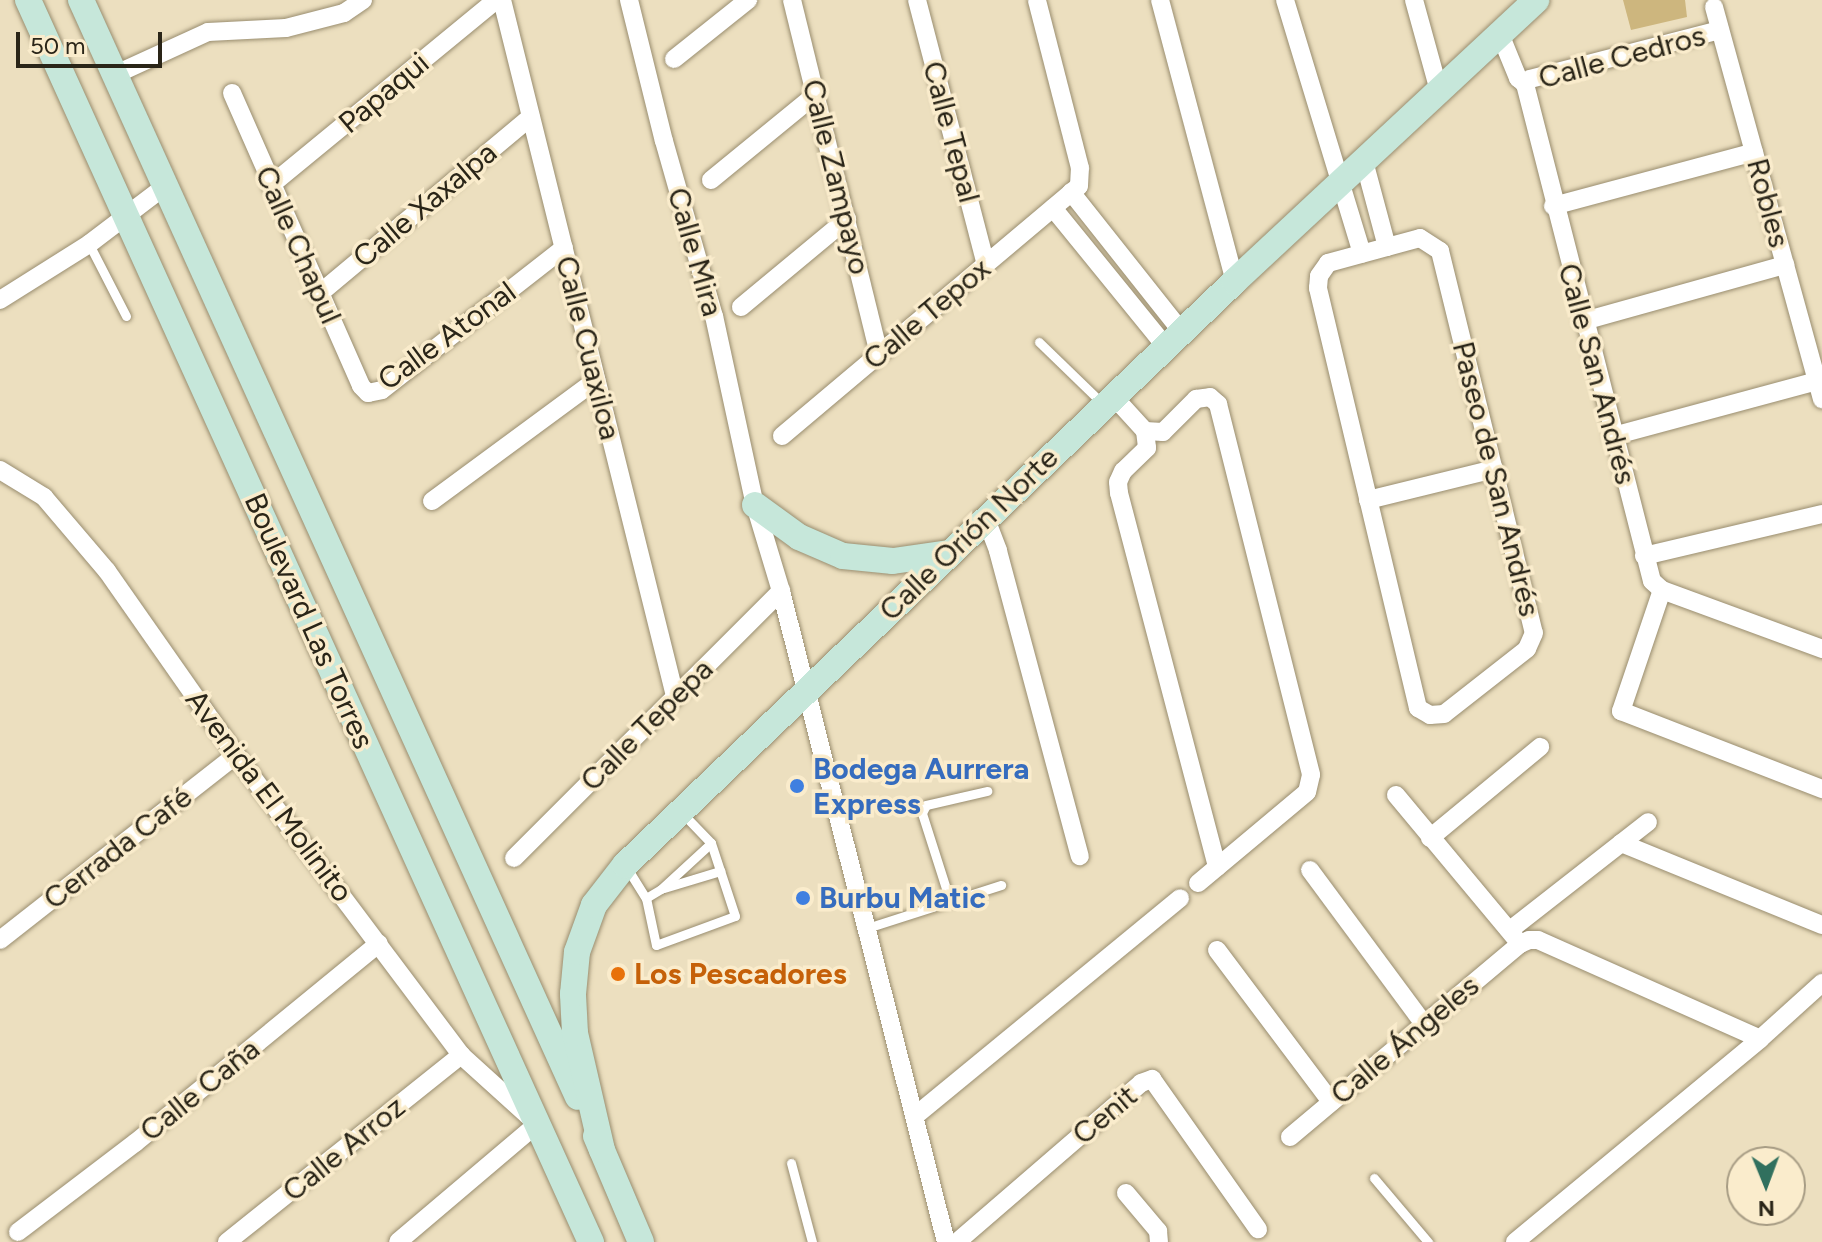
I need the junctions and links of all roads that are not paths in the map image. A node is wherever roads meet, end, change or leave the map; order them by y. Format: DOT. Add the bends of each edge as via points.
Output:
graph roads {
  1 [pos="28,0"];
  2 [pos="81,0"];
  3 [pos="363,0"];
  4 [pos="499,0"];
  5 [pos="629,0"];
  6 [pos="748,0"];
  7 [pos="792,0"];
  8 [pos="917,0"];
  9 [pos="1037,0"];
  10 [pos="1160,0"];
  11 [pos="1285,0"];
  12 [pos="1414,0"];
  13 [pos="1536,0"];
  14 [pos="1714,7"];
  15 [pos="1504,30"];
  16 [pos="1720,30"];
  17 [pos="674,59"];
  18 [pos="114,75"];
  19 [pos="1528,82"];
  20 [pos="1439,91"];
  21 [pos="232,93"];
  22 [pos="816,94"];
  23 [pos="531,117"];
  24 [pos="1754,152"];
  25 [pos="1364,161"];
  26 [pos="711,180"];
  27 [pos="1342,182"];
  28 [pos="271,185"];
  29 [pos="165,186"];
  30 [pos="1071,192"];
  31 [pos="1553,206"];
  32 [pos="1053,208"];
  33 [pos="126,217"];
  34 [pos="847,219"];
  35 [pos="89,244"];
  36 [pos="1387,247"];
  37 [pos="564,248"];
  38 [pos="1362,254"];
  39 [pos="986,264"];
  40 [pos="1785,265"];
  41 [pos="1235,281"];
  42 [pos="319,294"];
  43 [pos="0,300"];
  44 [pos="741,307"];
  45 [pos="126,316"];
  46 [pos="1584,321"];
  47 [pos="1174,340"];
  48 [pos="1039,342"];
  49 [pos="879,354"];
  50 [pos="596,380"];
  51 [pos="1820,390"];
  52 [pos="368,393"];
  53 [pos="1109,402"];
  54 [pos="782,436"];
  55 [pos="1613,436"];
  56 [pos="1152,437"];
  57 [pos="1494,469"];
  58 [pos="0,470"];
  59 [pos="1368,500"];
  60 [pos="432,501"];
  61 [pos="755,505"];
  62 [pos="1822,514"];
  63 [pos="986,519"];
  64 [pos="950,553"];
  65 [pos="1644,556"];
  66 [pos="1662,590"];
  67 [pos="781,591"];
  68 [pos="1822,649"];
  69 [pos="805,691"];
  70 [pos="675,696"];
  71 [pos="1540,747"];
  72 [pos="236,755"];
  73 [pos="1822,789"];
  74 [pos="987,791"];
  75 [pos="1396,795"];
  76 [pos="680,811"];
  77 [pos="1648,822"];
  78 [pos="1430,838"];
  79 [pos="711,843"];
  80 [pos="1621,843"];
  81 [pos="1080,856"];
  82 [pos="514,858"];
  83 [pos="625,865"];
  84 [pos="1217,867"];
  85 [pos="1310,870"];
  86 [pos="720,871"];
  87 [pos="1198,883"];
  88 [pos="1001,885"];
  89 [pos="661,889"];
  90 [pos="646,898"];
  91 [pos="1180,898"];
  92 [pos="950,901"];
  93 [pos="1822,925"];
  94 [pos="867,928"];
  95 [pos="1515,937"];
  96 [pos="0,940"];
  97 [pos="379,943"];
  98 [pos="1217,950"];
  99 [pos="1822,983"];
  100 [pos="1424,1024"];
  101 [pos="1760,1039"];
  102 [pos="461,1055"];
  103 [pos="1331,1102"];
  104 [pos="915,1116"];
  105 [pos="537,1124"];
  106 [pos="1290,1137"];
  107 [pos="602,1150"];
  108 [pos="791,1163"];
  109 [pos="1374,1178"];
  110 [pos="1126,1193"];
  111 [pos="1258,1229"];
  112 [pos="18,1232"];
  113 [pos="227,1242"];
  114 [pos="398,1242"];
  115 [pos="591,1242"];
  116 [pos="641,1242"];
  117 [pos="812,1242"];
  118 [pos="946,1242"];
  119 [pos="957,1242"];
  120 [pos="1159,1242"];
  121 [pos="1428,1242"];
  122 [pos="1515,1242"];
  1 -- 33 [label="main road, Boulevard Las Torres"];
  2 -- 18 [label="main road, Boulevard Las Torres"];
  3 -- 18 [label="street" via="344,13 286,28 208,32"];
  4 -- 23 [label="street, Calle Cuaxiloa"];
  4 -- 28 [label="street, Papaqui"];
  5 -- 61 [label="street, Calle Mira" via="714,316"];
  6 -- 17 [label="street"];
  7 -- 22 [label="street, Calle Zampayo"];
  8 -- 39 [label="street, Calle Tepal"];
  9 -- 30 [label="street" via="1080,168 1079,186"];
  10 -- 41 [label="street"];
  11 -- 27 [label="street"];
  12 -- 20 [label="street"];
  13 -- 15 [label="main road, Calle Orión Norte"];
  14 -- 16 [label="street, Robles"];
  15 -- 19 [label="street, Calle San Andrés" via="1518,78"];
  15 -- 20 [label="main road, Calle Orión Norte"];
  16 -- 19 [label="street, Calle Cedros"];
  16 -- 24 [label="street, Robles"];
  18 -- 29 [label="main road, Boulevard Las Torres"];
  19 -- 31 [label="street, Calle San Andrés"];
  20 -- 25 [label="main road, Calle Orión Norte"];
  21 -- 28 [label="street, Calle Chapul"];
  22 -- 26 [label="street"];
  22 -- 34 [label="street, Calle Zampayo"];
  23 -- 37 [label="street, Calle Cuaxiloa"];
  23 -- 42 [label="street, Calle Xaxalpa"];
  24 -- 31 [label="street"];
  24 -- 40 [label="street, Robles"];
  25 -- 27 [label="main road, Calle Orión Norte"];
  25 -- 36 [label="street"];
  27 -- 38 [label="street"];
  27 -- 41 [label="main road, Calle Orión Norte"];
  28 -- 42 [label="street, Calle Chapul"];
  29 -- 33 [label="street"];
  29 -- 107 [label="main road, Boulevard Las Torres"];
  30 -- 32 [label="street, Calle Tepox"];
  30 -- 47 [label="street"];
  31 -- 46 [label="street, Calle San Andrés"];
  32 -- 39 [label="street, Calle Tepox"];
  32 -- 47 [label="street"];
  33 -- 35 [label="street"];
  33 -- 105 [label="main road, Boulevard Las Torres"];
  34 -- 44 [label="street"];
  34 -- 49 [label="street, Calle Zampayo"];
  35 -- 43 [label="street"];
  35 -- 45 [label="lane"];
  36 -- 38 [label="street, Paseo de San Andrés"];
  36 -- 57 [label="street, Paseo de San Andrés" via="1420,238 1440,251"];
  37 -- 50 [label="street, Calle Cuaxiloa"];
  37 -- 52 [label="street, Calle Atonal" via="382,390"];
  38 -- 59 [label="street, Paseo de San Andrés" via="1328,263 1318,288"];
  39 -- 49 [label="street, Calle Tepox"];
  40 -- 46 [label="street"];
  40 -- 51 [label="street, Robles"];
  41 -- 47 [label="main road, Calle Orión Norte"];
  42 -- 52 [label="street, Calle Chapul"];
  46 -- 55 [label="street, Calle San Andrés"];
  47 -- 53 [label="main road, Calle Orión Norte"];
  48 -- 53 [label="lane"];
  49 -- 54 [label="street, Calle Tepox"];
  50 -- 60 [label="street"];
  50 -- 70 [label="street, Calle Cuaxiloa"];
  51 -- 55 [label="street"];
  53 -- 56 [label="street"];
  53 -- 63 [label="main road, Calle Orión Norte"];
  55 -- 65 [label="street, Calle San Andrés"];
  56 -- 84 [label="street" via="1123,471 1119,493"];
  56 -- 84 [label="street" via="1196,399 1210,397 1218,404 1311,775 1307,792"];
  57 -- 59 [label="street"];
  57 -- 59 [label="street, Paseo de San Andrés" via="1533,641 1444,714 1430,715 1418,708"];
  58 -- 72 [label="street, Avenida El Molinito" via="44,497 107,571"];
  61 -- 64 [label="main road" via="799,537 843,556 893,561"];
  61 -- 67 [label="street, Calle Mira"];
  62 -- 65 [label="street"];
  63 -- 64 [label="main road, Calle Orión Norte"];
  63 -- 81 [label="street"];
  64 -- 69 [label="main road, Calle Orión Norte"];
  65 -- 66 [label="street, Calle San Andrés" via="1652,581"];
  66 -- 68 [label="street"];
  66 -- 73 [label="street" via="1621,711"];
  67 -- 69 [label="street, Calle Mira"];
  67 -- 70 [label="street, Calle Tepepa"];
  69 -- 76 [label="main road, Calle Orión Norte"];
  69 -- 94 [label="street, Calle Mira"];
  70 -- 82 [label="street, Calle Tepepa"];
  71 -- 78 [label="street"];
  72 -- 96 [label="street, Cerrada Café"];
  72 -- 97 [label="street, Avenida El Molinito"];
  74 -- 92 [label="lane" via="926,805 922,813"];
  75 -- 78 [label="street"];
  76 -- 79 [label="lane"];
  76 -- 83 [label="main road, Calle Orión Norte"];
  77 -- 80 [label="street, Calle Ángeles"];
  78 -- 95 [label="street"];
  79 -- 86 [label="lane"];
  79 -- 89 [label="lane"];
  80 -- 93 [label="street"];
  80 -- 95 [label="street, Calle Ángeles"];
  83 -- 90 [label="lane"];
  83 -- 107 [label="main road, Calle Orión Norte" via="594,905 577,952 573,994 575,1033"];
  84 -- 87 [label="street"];
  85 -- 100 [label="street"];
  86 -- 89 [label="lane"];
  86 -- 90 [label="lane" via="735,916 656,945"];
  88 -- 92 [label="lane"];
  89 -- 90 [label="lane"];
  91 -- 104 [label="street"];
  92 -- 94 [label="lane"];
  94 -- 104 [label="street, Calle Mira"];
  95 -- 100 [label="street, Calle Ángeles"];
  95 -- 101 [label="street" via="1538,940"];
  97 -- 102 [label="street, Avenida El Molinito"];
  97 -- 112 [label="street, Calle Caña"];
  98 -- 103 [label="street"];
  99 -- 101 [label="street"];
  100 -- 103 [label="street, Calle Ángeles"];
  101 -- 122 [label="street"];
  102 -- 105 [label="street, Avenida El Molinito"];
  102 -- 113 [label="street, Calle Arroz"];
  103 -- 106 [label="street, Calle Ángeles"];
  104 -- 118 [label="street, Calle Mira"];
  105 -- 114 [label="street"];
  105 -- 115 [label="main road, Boulevard Las Torres"];
  107 -- 116 [label="main road, Boulevard Las Torres"];
  108 -- 117 [label="lane"];
  109 -- 121 [label="lane"];
  110 -- 120 [label="street" via="1158,1231"];
  111 -- 119 [label="street, Cenit" via="1152,1079"];
}
